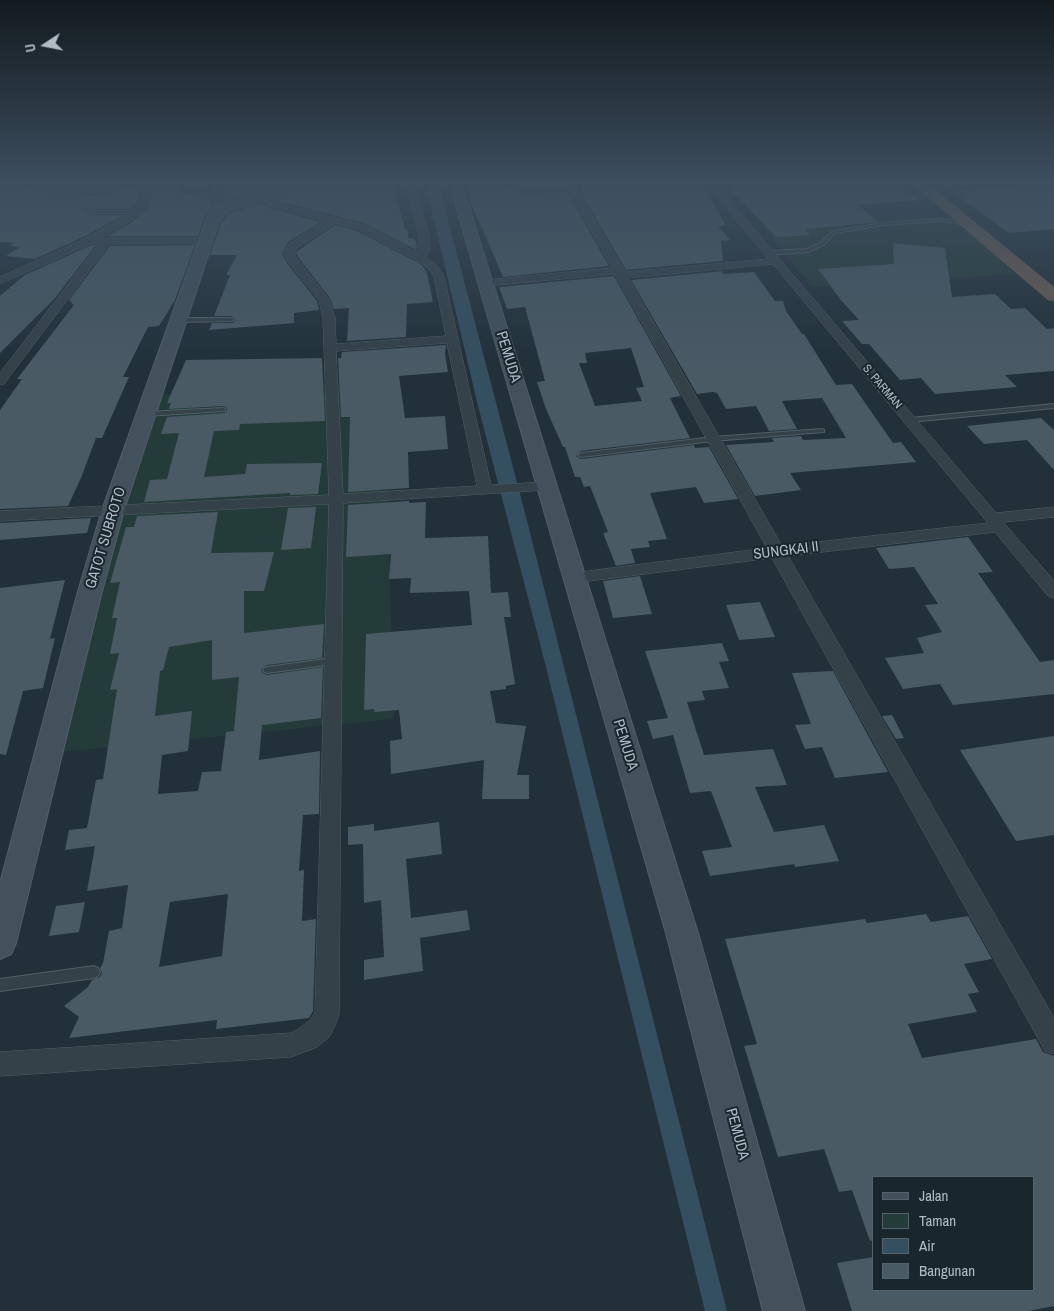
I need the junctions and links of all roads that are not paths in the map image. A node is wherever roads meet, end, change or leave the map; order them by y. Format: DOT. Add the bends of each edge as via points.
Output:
graph roads {
  1 [pos="83,243"];
  2 [pos="104,243"];
  3 [pos="205,243"];
  4 [pos="297,243"];
  5 [pos="391,243"];
  6 [pos="424,243"];
  7 [pos="474,243"];
  8 [pos="603,243"];
  9 [pos="760,243"];
  10 [pos="823,243"];
  11 [pos="991,243"];
  12 [pos="1009,243"];
  13 [pos="772,257"];
  14 [pos="420,259"];
  15 [pos="620,274"];
  16 [pos="1054,280"];
  17 [pos="0,282"];
  18 [pos="486,283"];
  19 [pos="1054,296"];
  20 [pos="179,320"];
  21 [pos="231,320"];
  22 [pos="452,339"];
  23 [pos="330,348"];
  24 [pos="0,381"];
  25 [pos="1054,406"];
  26 [pos="223,410"];
  27 [pos="146,414"];
  28 [pos="910,420"];
  29 [pos="822,431"];
  30 [pos="713,439"];
  31 [pos="581,454"];
  32 [pos="534,487"];
  33 [pos="492,489"];
  34 [pos="336,499"];
  35 [pos="113,510"];
  36 [pos="1054,512"];
  37 [pos="0,516"];
  38 [pos="996,522"];
  39 [pos="776,552"];
  40 [pos="573,578"];
  41 [pos="1054,592"];
  42 [pos="333,661"];
  43 [pos="267,670"];
  44 [pos="0,943"];
  45 [pos="94,972"];
  46 [pos="0,985"];
  47 [pos="1054,1042"];
  48 [pos="0,1064"];
  49 [pos="784,1311"];
  1 -- 17 [label="street"];
  2 -- 24 [label="street"];
  3 -- 20 [label="street, GATOT SUBROTO"];
  4 -- 23 [label="street" via="289,252 291,259 327,305"];
  5 -- 14 [label="street"];
  6 -- 14 [label="street"];
  7 -- 18 [label="street, PEMUDA"];
  8 -- 15 [label="street"];
  9 -- 13 [label="street, S. PARMAN"];
  10 -- 13 [label="lane" via="808,250"];
  11 -- 19 [label="highway"];
  12 -- 16 [label="highway"];
  13 -- 15 [label="street"];
  13 -- 28 [label="street, S. PARMAN"];
  14 -- 22 [label="street" via="439,277"];
  15 -- 18 [label="street"];
  15 -- 30 [label="street"];
  18 -- 32 [label="street, PEMUDA"];
  20 -- 21 [label="lane"];
  20 -- 27 [label="street, GATOT SUBROTO"];
  22 -- 23 [label="street"];
  22 -- 33 [label="street"];
  23 -- 34 [label="street"];
  25 -- 28 [label="lane"];
  26 -- 27 [label="lane"];
  27 -- 35 [label="street, GATOT SUBROTO"];
  28 -- 38 [label="street, S. PARMAN"];
  29 -- 30 [label="lane"];
  30 -- 31 [label="lane"];
  30 -- 39 [label="street"];
  32 -- 33 [label="street"];
  32 -- 40 [label="street, PEMUDA"];
  33 -- 34 [label="street"];
  34 -- 35 [label="street"];
  34 -- 42 [label="street"];
  35 -- 37 [label="street"];
  35 -- 44 [label="street, GATOT SUBROTO"];
  36 -- 38 [label="street, SUNGKAI II"];
  38 -- 39 [label="street, SUNGKAI II"];
  38 -- 41 [label="street, S. PARMAN"];
  39 -- 40 [label="street, SUNGKAI II"];
  39 -- 47 [label="street"];
  40 -- 49 [label="street, PEMUDA" via="682,933"];
  42 -- 43 [label="lane"];
  42 -- 48 [label="street" via="327,1014 320,1028 308,1038 291,1045"];
  45 -- 46 [label="lane"];
}
